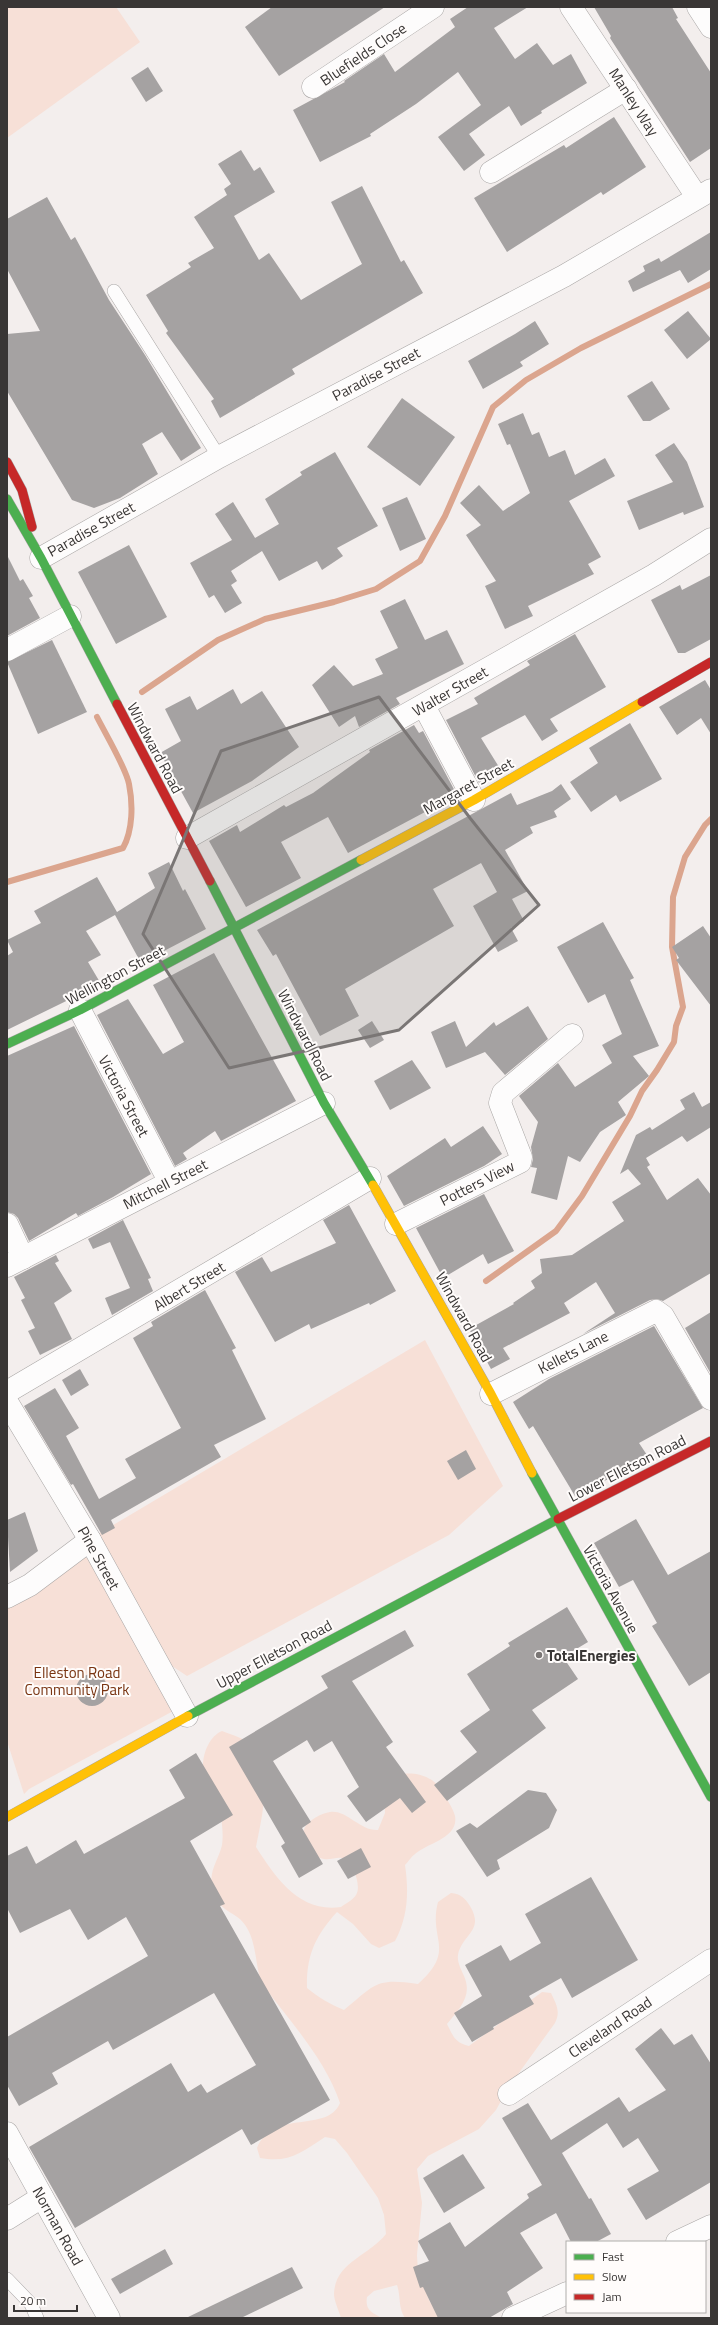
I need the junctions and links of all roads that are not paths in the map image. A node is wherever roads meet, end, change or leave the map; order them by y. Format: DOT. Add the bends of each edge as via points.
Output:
graph roads {
  1 [pos="433,7"];
  2 [pos="571,7"];
  3 [pos="698,7"];
  4 [pos="711,27"];
  5 [pos="313,87"];
  6 [pos="626,89"];
  7 [pos="491,172"];
  8 [pos="704,194"];
  9 [pos="114,291"];
  10 [pos="219,457"];
  11 [pos="7,462"];
  12 [pos="7,499"];
  13 [pos="711,539"];
  14 [pos="40,558"];
  15 [pos="70,616"];
  16 [pos="7,650"];
  17 [pos="711,662"];
  18 [pos="424,706"];
  19 [pos="474,800"];
  20 [pos="187,838"];
  21 [pos="234,927"];
  22 [pos="80,1010"];
  23 [pos="572,1035"];
  24 [pos="7,1044"];
  25 [pos="324,1102"];
  26 [pos="370,1178"];
  27 [pos="169,1181"];
  28 [pos="7,1224"];
  29 [pos="396,1224"];
  30 [pos="15,1262"];
  31 [pos="7,1392"];
  32 [pos="491,1394"];
  33 [pos="711,1399"];
  34 [pos="7,1402"];
  35 [pos="710,1445"];
  36 [pos="556,1520"];
  37 [pos="90,1540"];
  38 [pos="7,1597"];
  39 [pos="187,1716"];
  40 [pos="711,1797"];
  41 [pos="7,1817"];
  42 [pos="711,1960"];
  43 [pos="509,2094"];
  44 [pos="7,2133"];
  45 [pos="42,2197"];
  46 [pos="7,2219"];
  47 [pos="711,2226"];
  48 [pos="679,2241"];
  49 [pos="7,2279"];
  50 [pos="566,2293"];
  51 [pos="37,2318"];
  52 [pos="109,2318"];
  53 [pos="514,2318"];
  1 -- 5 [label="street, Bluefields Close"];
  2 -- 6 [label="street, Manley Way"];
  3 -- 4 [label="street"];
  6 -- 7 [label="street"];
  6 -- 8 [label="street, Manley Way"];
  8 -- 10 [label="street, Paradise Street" via="564,276"];
  9 -- 10 [label="lane"];
  10 -- 14 [label="street, Paradise Street"];
  11 -- 14 [label="main road, Windward Road" via="22,490"];
  12 -- 14 [label="main road, Windward Road"];
  13 -- 18 [label="street, Walter Street" via="654,575"];
  14 -- 15 [label="main road, Windward Road"];
  15 -- 16 [label="street"];
  15 -- 20 [label="main road, Windward Road"];
  17 -- 19 [label="main road, Margaret Street"];
  18 -- 19 [label="street"];
  18 -- 20 [label="street, Walter Street"];
  19 -- 21 [label="main road, Margaret Street"];
  20 -- 21 [label="main road, Windward Road"];
  21 -- 22 [label="main road, Wellington Street"];
  21 -- 25 [label="main road, Windward Road"];
  22 -- 24 [label="main road, Wellington Street"];
  22 -- 27 [label="street, Victoria Street"];
  23 -- 29 [label="street, Potters View" via="503,1093 500,1103 521,1157 520,1162"];
  25 -- 26 [label="main road, Windward Road"];
  25 -- 27 [label="street, Mitchell Street"];
  26 -- 29 [label="main road, Windward Road"];
  26 -- 31 [label="street, Albert Street"];
  27 -- 30 [label="street, Mitchell Street"];
  28 -- 30 [label="street"];
  29 -- 32 [label="main road, Windward Road"];
  32 -- 33 [label="street, Kellets Lane" via="656,1311 663,1316"];
  32 -- 36 [label="main road, Windward Road"];
  34 -- 37 [label="street, Pine Street"];
  35 -- 36 [label="main road, Lower Elletson Road"];
  36 -- 39 [label="main road, Upper Elletson Road"];
  36 -- 40 [label="main road, Victoria Avenue"];
  37 -- 38 [label="street" via="30,1585"];
  37 -- 39 [label="street, Pine Street"];
  39 -- 41 [label="main road, Upper Elletson Road"];
  42 -- 43 [label="street, Cleveland Road"];
  44 -- 45 [label="street, Norman Road"];
  45 -- 46 [label="street"];
  45 -- 52 [label="street, Norman Road"];
  47 -- 48 [label="street"];
  49 -- 51 [label="lane" via="31,2304"];
  50 -- 53 [label="street"];
}
